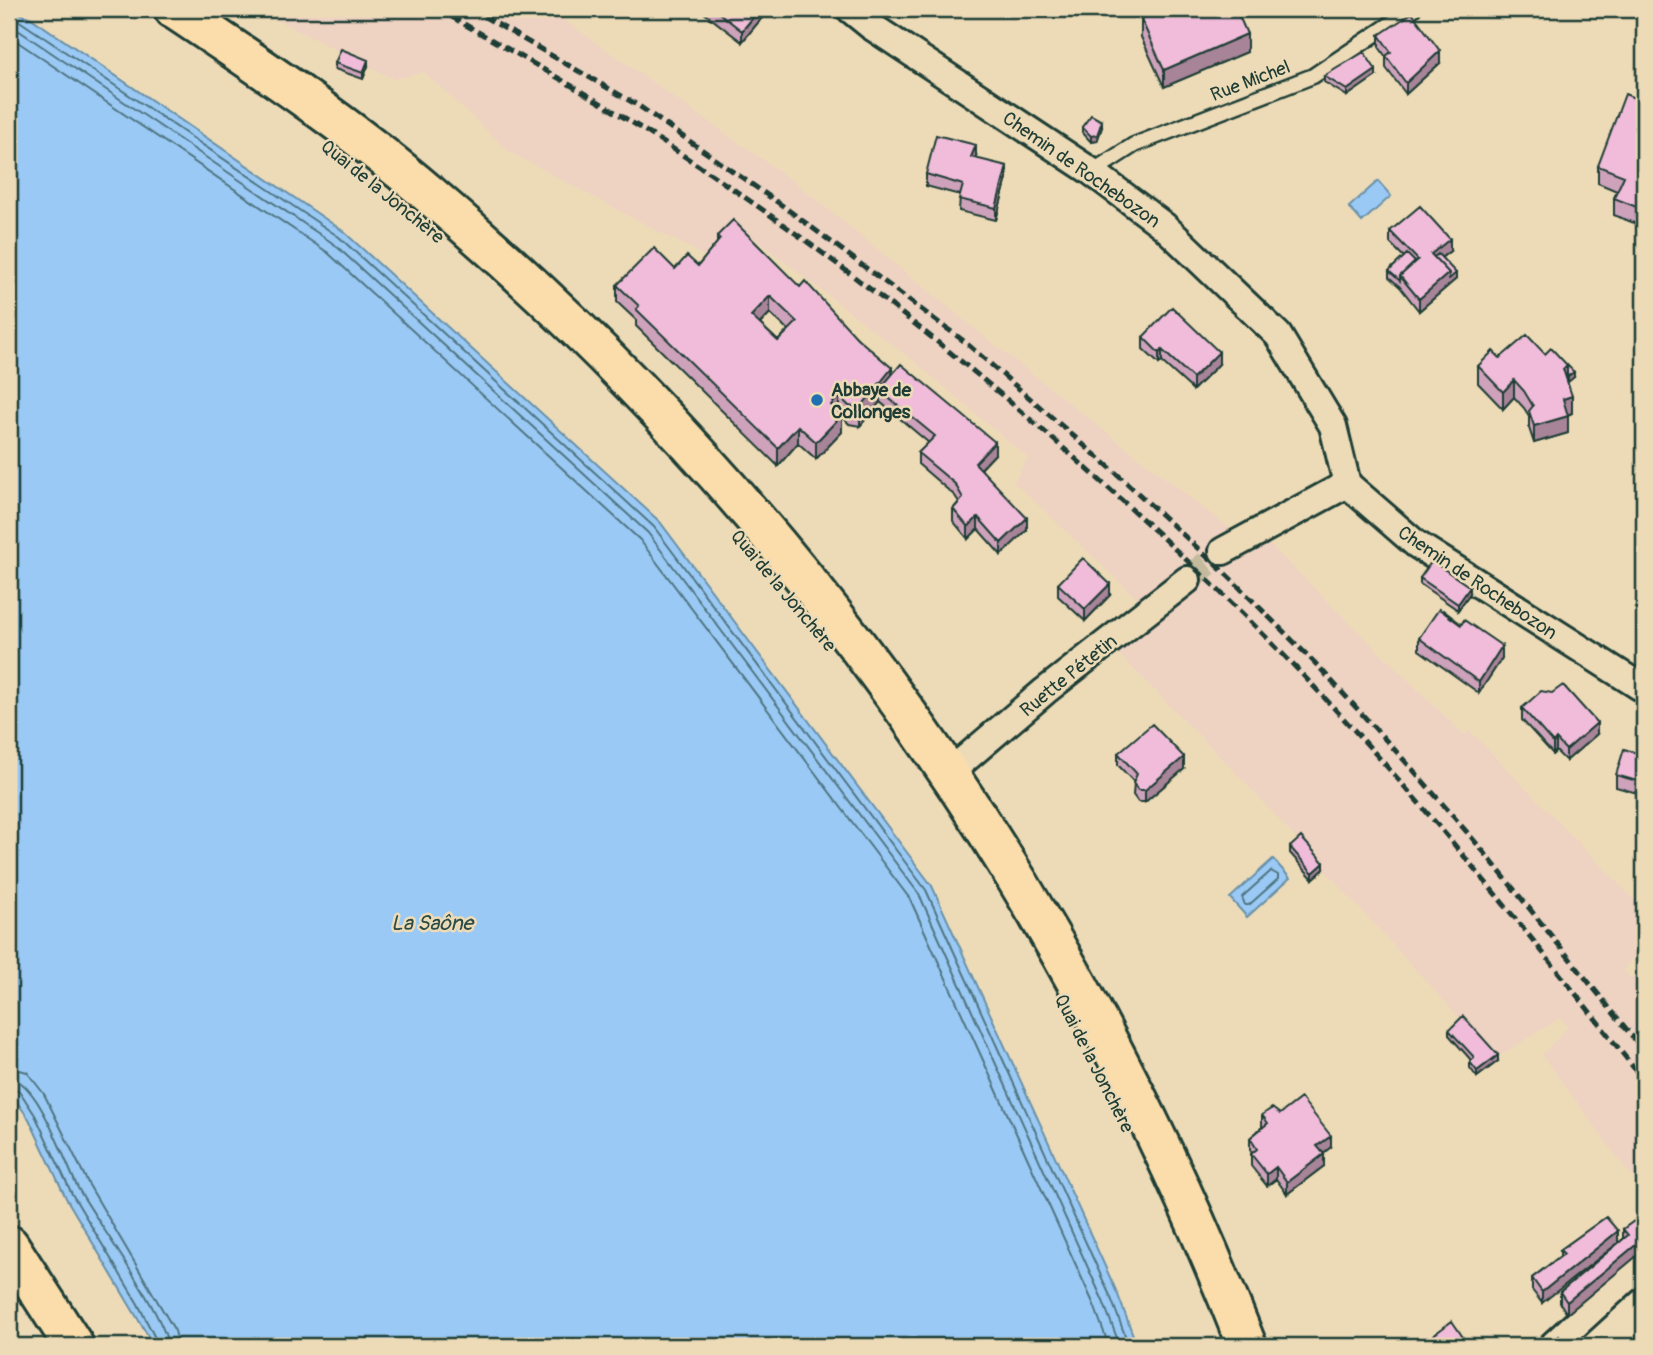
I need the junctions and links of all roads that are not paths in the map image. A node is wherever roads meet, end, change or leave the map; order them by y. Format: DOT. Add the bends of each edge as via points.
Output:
graph roads {
  1 [pos="850,9"];
  2 [pos="1413,9"];
  3 [pos="158,13"];
  4 [pos="1092,172"];
  5 [pos="1347,484"];
  6 [pos="1223,551"];
  7 [pos="1187,580"];
  8 [pos="1644,689"];
  9 [pos="950,772"];
  10 [pos="9,1245"];
  11 [pos="1644,1262"];
  12 [pos="9,1281"];
  13 [pos="51,1346"];
  14 [pos="75,1346"];
  15 [pos="1247,1346"];
  16 [pos="1552,1346"];
  1 -- 4 [label="street, Chemin de Rochebozon"];
  2 -- 4 [label="lane, Rue Michel" via="1313,76 1134,145"];
  3 -- 9 [label="main road, Quai de la Jonchère" via="322,111 419,186 591,343 736,495 806,578"];
  4 -- 5 [label="street, Chemin de Rochebozon" via="1164,226 1278,335 1333,426"];
  5 -- 6 [label="street"];
  5 -- 8 [label="street, Chemin de Rochebozon" via="1416,544"];
  7 -- 9 [label="street, Ruette Pétetin"];
  9 -- 15 [label="main road, Quai de la Jonchère" via="1073,971 1142,1104"];
  10 -- 14 [label="main road"];
  11 -- 16 [label="street"];
  12 -- 13 [label="main road"];
}
